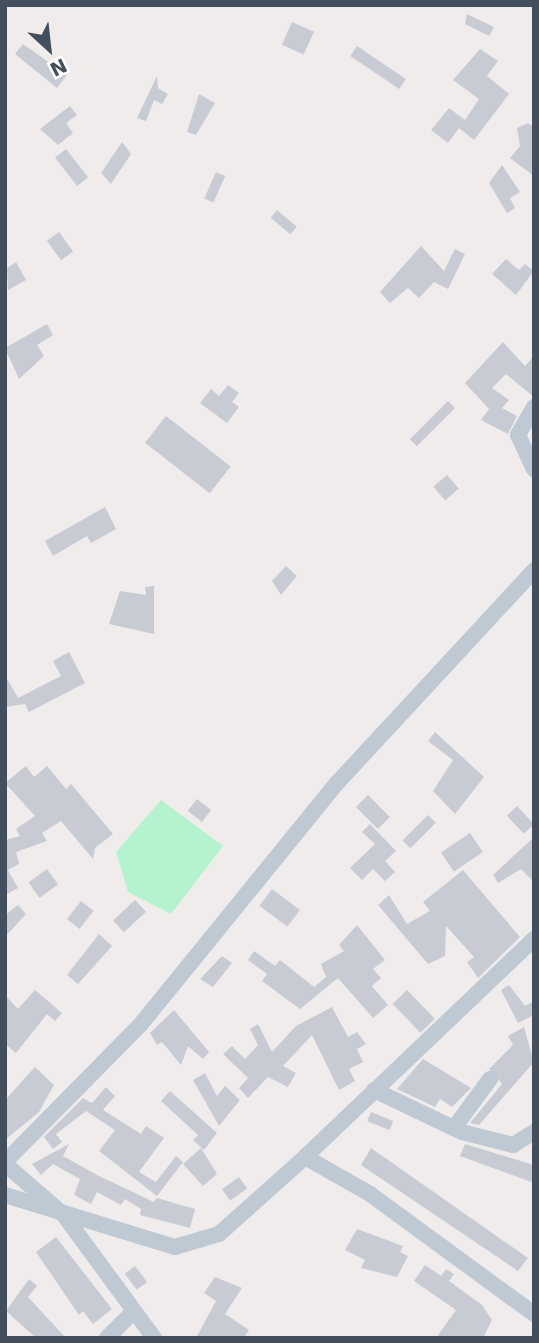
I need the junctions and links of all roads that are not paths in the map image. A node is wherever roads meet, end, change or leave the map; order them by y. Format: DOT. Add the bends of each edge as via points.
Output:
graph roads {
  1 [pos="534,407"];
  2 [pos="534,470"];
  3 [pos="534,570"];
  4 [pos="534,939"];
  5 [pos="490,1079"];
  6 [pos="374,1090"];
  7 [pos="454,1128"];
  8 [pos="534,1132"];
  9 [pos="306,1157"];
  10 [pos="5,1163"];
  11 [pos="5,1170"];
  12 [pos="7,1195"];
  13 [pos="63,1214"];
  14 [pos="131,1314"];
  15 [pos="534,1314"];
  16 [pos="107,1338"];
  17 [pos="154,1338"];
  1 -- 2 [label="street" via="517,435"];
  3 -- 10 [label="street" via="338,782 141,1024"];
  4 -- 6 [label="street"];
  5 -- 7 [label="street"];
  6 -- 7 [label="street"];
  6 -- 9 [label="street"];
  7 -- 8 [label="street" via="513,1145"];
  9 -- 13 [label="street" via="250,1212 196,1244 175,1247"];
  9 -- 15 [label="street" via="370,1194"];
  10 -- 13 [label="street"];
  11 -- 12 [label="street"];
  12 -- 13 [label="street"];
  13 -- 14 [label="street"];
  14 -- 16 [label="street"];
  14 -- 17 [label="street"];
}
